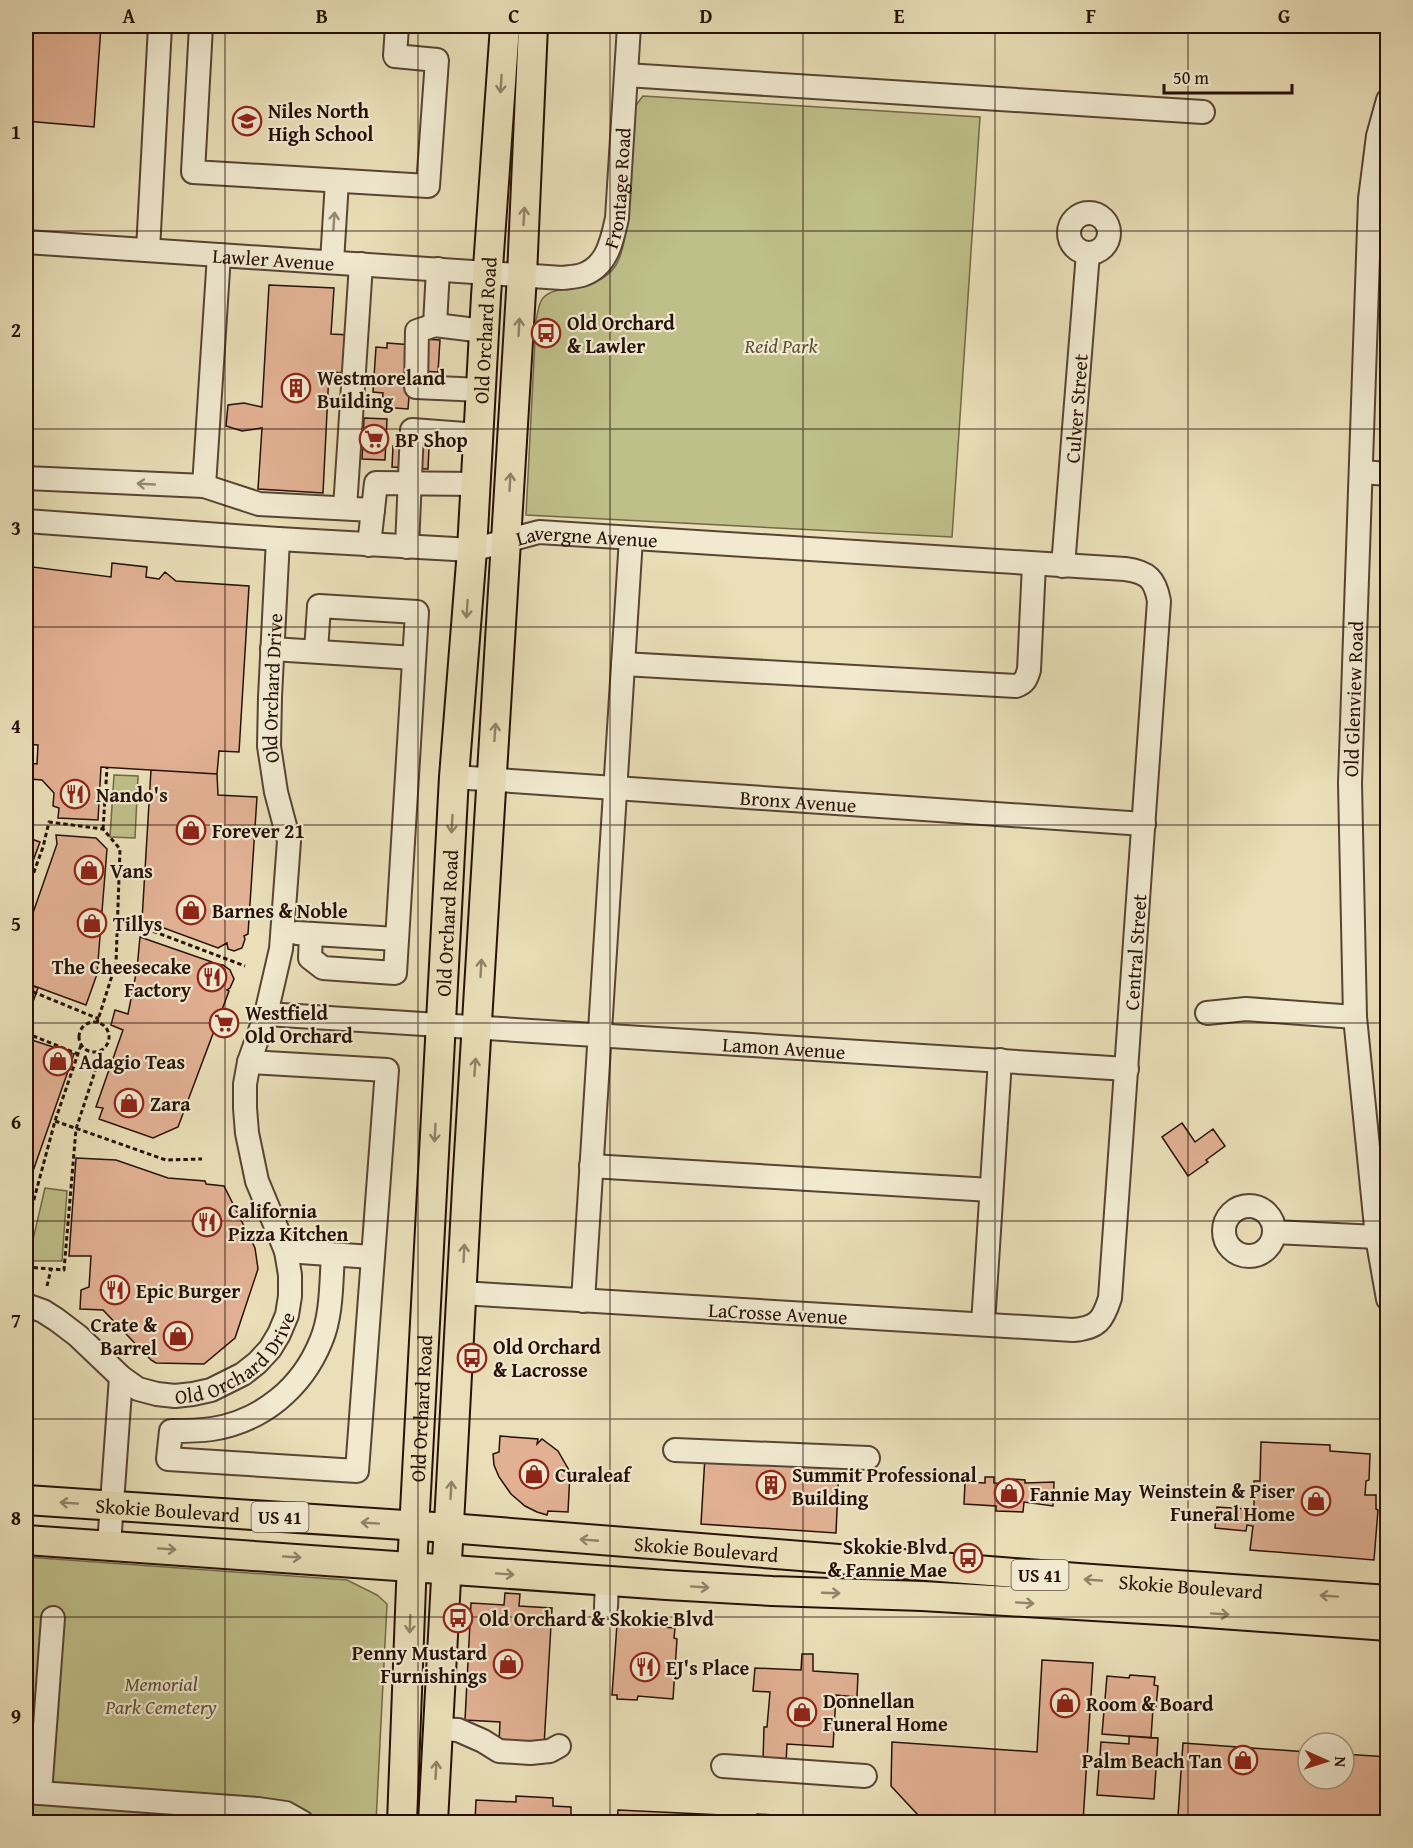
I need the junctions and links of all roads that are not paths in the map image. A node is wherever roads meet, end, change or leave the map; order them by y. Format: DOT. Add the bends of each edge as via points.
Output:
graph roads {
  1 [pos="160,26"];
  2 [pos="201,26"];
  3 [pos="397,26"];
  4 [pos="505,26"];
  5 [pos="533,26"];
  6 [pos="628,26"];
  7 [pos="626,75"];
  8 [pos="1388,100"];
  9 [pos="1203,112"];
  10 [pos="337,181"];
  11 [pos="26,242"];
  12 [pos="148,250"];
  13 [pos="1088,253"];
  14 [pos="219,255"];
  15 [pos="332,262"];
  16 [pos="361,264"];
  17 [pos="438,269"];
  18 [pos="488,272"];
  19 [pos="522,274"];
  20 [pos="435,325"];
  21 [pos="484,331"];
  22 [pos="481,390"];
  23 [pos="478,435"];
  24 [pos="1360,472"];
  25 [pos="1388,474"];
  26 [pos="26,478"];
  27 [pos="409,483"];
  28 [pos="476,483"];
  29 [pos="204,486"];
  30 [pos="345,508"];
  31 [pos="373,510"];
  32 [pos="26,520"];
  33 [pos="631,538"];
  34 [pos="278,540"];
  35 [pos="507,541"];
  36 [pos="369,545"];
  37 [pos="407,547"];
  38 [pos="472,550"];
  39 [pos="1034,564"];
  40 [pos="1063,566"];
  41 [pos="1149,576"];
  42 [pos="272,649"];
  43 [pos="316,651"];
  44 [pos="414,658"];
  45 [pos="623,664"];
  46 [pos="454,777"];
  47 [pos="492,780"];
  48 [pos="616,788"];
  49 [pos="1144,824"];
  50 [pos="282,931"];
  51 [pos="311,934"];
  52 [pos="397,939"];
  53 [pos="1207,1013"];
  54 [pos="266,1014"];
  55 [pos="1355,1017"];
  56 [pos="440,1024"];
  57 [pos="478,1026"];
  58 [pos="600,1034"];
  59 [pos="1000,1060"];
  60 [pos="249,1062"];
  61 [pos="1127,1069"];
  62 [pos="591,1166"];
  63 [pos="991,1190"];
  64 [pos="1274,1232"];
  65 [pos="1377,1237"];
  66 [pos="286,1251"];
  67 [pos="333,1255"];
  68 [pos="372,1257"];
  69 [pos="462,1293"];
  70 [pos="1388,1299"];
  71 [pos="582,1301"];
  72 [pos="26,1305"];
  73 [pos="983,1324"];
  74 [pos="1095,1325"];
  75 [pos="121,1377"];
  76 [pos="675,1450"];
  77 [pos="868,1458"];
  78 [pos="26,1500"];
  79 [pos="112,1506"];
  80 [pos="414,1526"];
  81 [pos="449,1528"];
  82 [pos="26,1539"];
  83 [pos="109,1545"];
  84 [pos="412,1566"];
  85 [pos="447,1569"];
  86 [pos="1388,1600"];
  87 [pos="53,1618"];
  88 [pos="1388,1626"];
  89 [pos="438,1729"];
  90 [pos="559,1746"];
  91 [pos="723,1766"];
  92 [pos="865,1776"];
  93 [pos="33,1793"];
  94 [pos="302,1822"];
  95 [pos="402,1822"];
  96 [pos="433,1822"];
  1 -- 12 [label="street"];
  2 -- 10 [label="street" via="193,172"];
  3 -- 10 [label="street" via="395,56 436,60 428,186"];
  4 -- 18 [label="main road, Old Orchard Road, one-way"];
  19 -- 5 [label="main road, Old Orchard Road, one-way"];
  6 -- 7 [label="street, Frontage Road"];
  7 -- 9 [label="street"];
  7 -- 19 [label="street, Frontage Road" via="617,218 610,246 600,264 583,275 562,278"];
  8 -- 24 [label="street, Old Glenview Road" via="1378,136 1370,199"];
  15 -- 10 [label="street, one-way"];
  11 -- 12 [label="street, Lawler Avenue"];
  12 -- 14 [label="street, Lawler Avenue"];
  13 -- 40 [label="street, Culver Street"];
  14 -- 15 [label="street, Lawler Avenue"];
  14 -- 29 [label="street"];
  15 -- 16 [label="street, Lawler Avenue"];
  16 -- 17 [label="street, Lawler Avenue"];
  16 -- 30 [label="street"];
  17 -- 18 [label="street, Lawler Avenue"];
  17 -- 20 [label="street"];
  18 -- 19 [label="street, Lawler Avenue"];
  18 -- 21 [label="main road, Old Orchard Road"];
  35 -- 19 [label="main road, Old Orchard Road, one-way"];
  20 -- 21 [label="street"];
  20 -- 22 [label="street" via="417,331 416,387"];
  21 -- 22 [label="main road, Old Orchard Road"];
  22 -- 23 [label="main road, Old Orchard Road"];
  23 -- 27 [label="street" via="412,430"];
  23 -- 28 [label="main road, Old Orchard Road"];
  24 -- 25 [label="street"];
  24 -- 55 [label="street, Old Glenview Road" via="1350,783"];
  29 -- 26 [label="street, one-way"];
  27 -- 28 [label="street"];
  27 -- 31 [label="street" via="376,483"];
  27 -- 37 [label="street"];
  28 -- 38 [label="main road, Old Orchard Road"];
  29 -- 30 [label="street" via="259,504"];
  30 -- 31 [label="street"];
  31 -- 36 [label="street"];
  32 -- 34 [label="street, Lavergne Avenue"];
  33 -- 35 [label="street, Lavergne Avenue" via="539,532"];
  33 -- 39 [label="street, Lavergne Avenue"];
  33 -- 45 [label="street"];
  34 -- 36 [label="street, Lavergne Avenue"];
  34 -- 42 [label="street, Old Orchard Drive"];
  35 -- 38 [label="street, Lavergne Avenue"];
  47 -- 35 [label="main road, Old Orchard Road, one-way"];
  36 -- 37 [label="street, Lavergne Avenue"];
  37 -- 38 [label="street, Lavergne Avenue"];
  38 -- 46 [label="main road, Old Orchard Road, one-way"];
  39 -- 40 [label="street, Lavergne Avenue"];
  39 -- 45 [label="street" via="1029,670 1026,680 1016,686"];
  40 -- 41 [label="street, Lavergne Avenue" via="1125,569"];
  41 -- 49 [label="street, Central Street" via="1159,601"];
  42 -- 43 [label="street"];
  42 -- 50 [label="street, Old Orchard Drive" via="269,746 289,841"];
  43 -- 44 [label="street"];
  43 -- 44 [label="street" via="319,606 417,612"];
  44 -- 52 [label="street"];
  45 -- 48 [label="street"];
  46 -- 47 [label="street, Bronx Avenue"];
  46 -- 56 [label="main road, Old Orchard Road, one-way"];
  47 -- 48 [label="street, Bronx Avenue"];
  57 -- 47 [label="main road, Old Orchard Road, one-way"];
  48 -- 49 [label="street, Bronx Avenue"];
  48 -- 58 [label="street"];
  49 -- 61 [label="street, Central Street"];
  50 -- 51 [label="street"];
  50 -- 54 [label="street, Old Orchard Drive"];
  51 -- 52 [label="street"];
  51 -- 52 [label="street" via="310,958 323,968 395,972"];
  53 -- 55 [label="street" via="1246,1009"];
  54 -- 56 [label="street"];
  54 -- 60 [label="street, Old Orchard Drive"];
  55 -- 65 [label="street, Old Glenview Road"];
  56 -- 57 [label="street, Lamon Avenue"];
  56 -- 80 [label="main road, Old Orchard Road, one-way"];
  57 -- 58 [label="street, Lamon Avenue"];
  69 -- 57 [label="main road, Old Orchard Road, one-way"];
  58 -- 59 [label="street, Lamon Avenue"];
  58 -- 62 [label="street"];
  59 -- 61 [label="street, Lamon Avenue"];
  59 -- 63 [label="street"];
  60 -- 66 [label="street, Old Orchard Drive" via="245,1108 251,1155 257,1181"];
  60 -- 68 [label="street" via="387,1070"];
  61 -- 74 [label="street, Central Street" via="1110,1298 1104,1315"];
  62 -- 63 [label="street"];
  62 -- 71 [label="street"];
  63 -- 73 [label="street"];
  64 -- 65 [label="street"];
  65 -- 70 [label="street, Old Glenview Road"];
  66 -- 67 [label="street"];
  66 -- 75 [label="street, Old Orchard Drive" via="290,1296 286,1315 270,1349 250,1369 211,1390 175,1396 138,1389"];
  67 -- 68 [label="street"];
  67 -- 68 [label="street" via="321,1340 301,1376 260,1413 242,1421 210,1429 171,1431 168,1459 357,1471"];
  69 -- 71 [label="street, LaCrosse Avenue"];
  81 -- 69 [label="main road, Old Orchard Road, one-way"];
  71 -- 73 [label="street, LaCrosse Avenue"];
  72 -- 75 [label="street, Old Orchard Drive" via="57,1320"];
  73 -- 74 [label="street, LaCrosse Avenue" via="1073,1329"];
  75 -- 79 [label="street"];
  76 -- 77 [label="street"];
  79 -- 78 [label="main road, Skokie Boulevard / US 41, one-way"];
  80 -- 79 [label="main road, Skokie Boulevard / US 41, one-way"];
  79 -- 83 [label="street"];
  80 -- 81 [label="main road, Skokie Boulevard / US 41"];
  80 -- 84 [label="main road, Old Orchard Road"];
  81 -- 85 [label="main road, Old Orchard Road"];
  86 -- 81 [label="main road, Skokie Boulevard / US 41, one-way"];
  82 -- 83 [label="main road, Skokie Boulevard / US 41"];
  83 -- 84 [label="main road, Skokie Boulevard / US 41, one-way"];
  84 -- 85 [label="main road, Skokie Boulevard / US 41"];
  84 -- 95 [label="main road, Old Orchard Road, one-way"];
  85 -- 88 [label="main road, Skokie Boulevard / US 41, one-way" via="607,1594 772,1591 922,1596"];
  85 -- 89 [label="main road, Old Orchard Road"];
  87 -- 93 [label="street"];
  89 -- 90 [label="street" via="458,1730 499,1751 530,1753"];
  96 -- 89 [label="main road, Old Orchard Road, one-way"];
  91 -- 92 [label="street"];
  93 -- 94 [label="street" via="258,1809 286,1813"];
}
